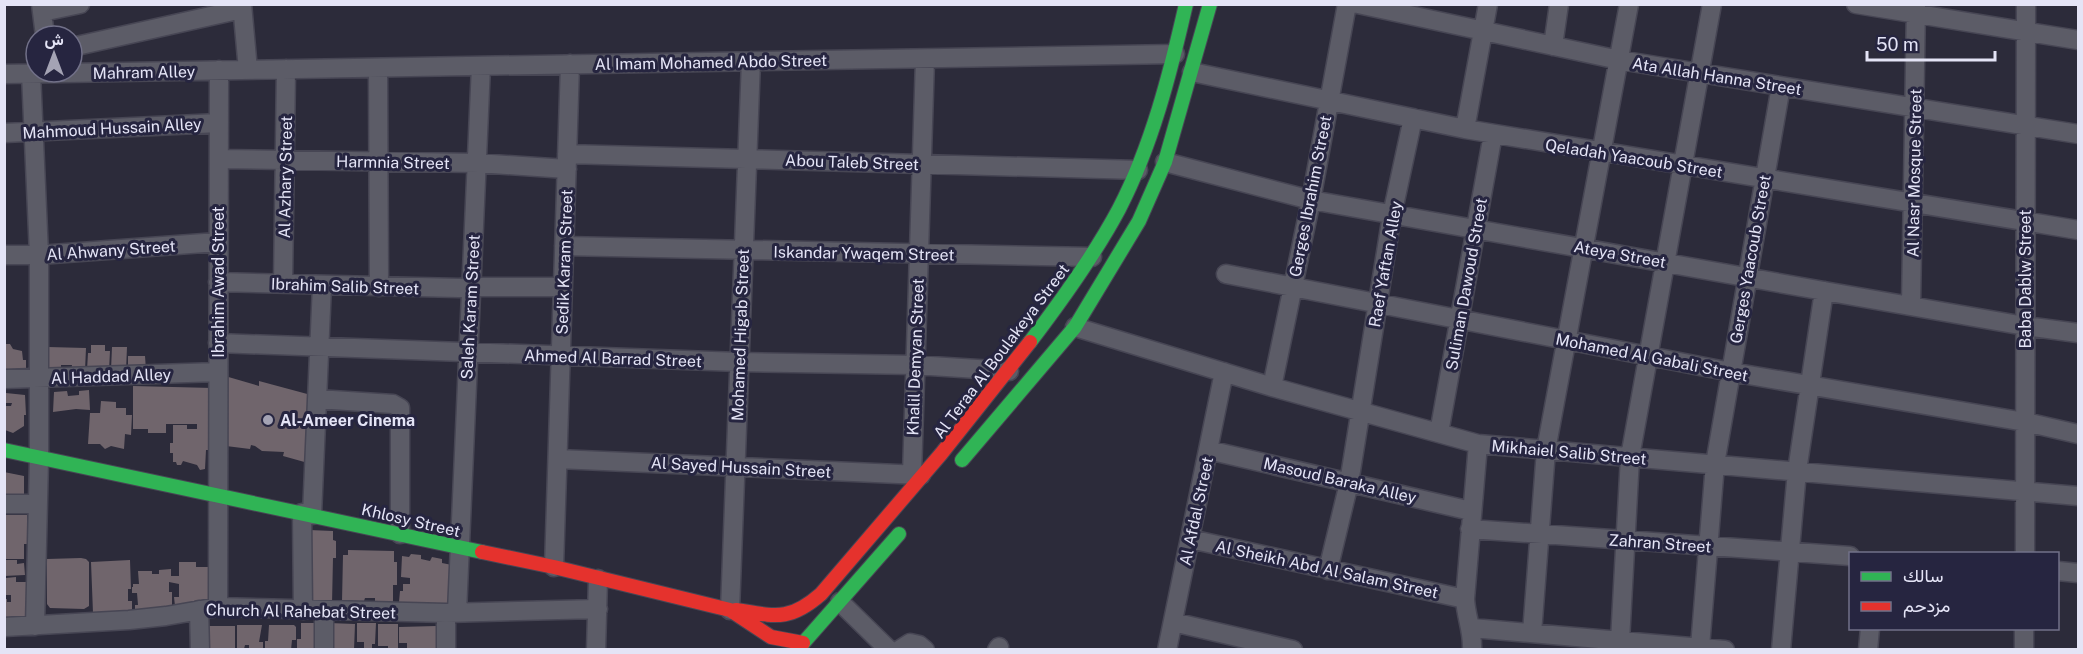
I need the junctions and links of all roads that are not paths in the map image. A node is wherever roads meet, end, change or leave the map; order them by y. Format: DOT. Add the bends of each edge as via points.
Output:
graph roads {
  1 [pos="80,4"];
  2 [pos="1186,4"];
  3 [pos="1210,4"];
  4 [pos="1347,4"];
  5 [pos="1358,4"];
  6 [pos="1488,4"];
  7 [pos="1559,4"];
  8 [pos="1629,4"];
  9 [pos="1712,4"];
  10 [pos="1856,4"];
  11 [pos="2026,4"];
  12 [pos="242,7"];
  13 [pos="41,8"];
  14 [pos="1916,9"];
  15 [pos="43,24"];
  16 [pos="1483,31"];
  17 [pos="2026,32"];
  18 [pos="2079,40"];
  19 [pos="84,44"];
  20 [pos="1553,46"];
  21 [pos="1175,54"];
  22 [pos="925,58"];
  23 [pos="1619,60"];
  24 [pos="751,61"];
  25 [pos="570,64"];
  26 [pos="481,66"];
  27 [pos="378,68"];
  28 [pos="286,69"];
  29 [pos="219,70"];
  30 [pos="248,70"];
  31 [pos="84,72"];
  32 [pos="1192,72"];
  33 [pos="1700,73"];
  34 [pos="4,74"];
  35 [pos="24,74"];
  36 [pos="31,84"];
  37 [pos="1780,86"];
  38 [pos="1329,101"];
  39 [pos="1915,108"];
  40 [pos="1413,118"];
  41 [pos="219,123"];
  42 [pos="2026,125"];
  43 [pos="1465,129"];
  44 [pos="33,131"];
  45 [pos="4,133"];
  46 [pos="1493,134"];
  47 [pos="2079,134"];
  48 [pos="1602,153"];
  49 [pos="219,159"];
  50 [pos="747,159"];
  51 [pos="285,160"];
  52 [pos="379,162"];
  53 [pos="567,162"];
  54 [pos="1165,162"];
  55 [pos="477,163"];
  56 [pos="922,164"];
  57 [pos="1683,166"];
  58 [pos="1138,170"];
  59 [pos="1764,179"];
  60 [pos="1311,200"];
  61 [pos="1914,203"];
  62 [pos="1392,214"];
  63 [pos="2025,222"];
  64 [pos="1476,229"];
  65 [pos="2079,230"];
  66 [pos="218,242"];
  67 [pos="564,246"];
  68 [pos="1584,248"];
  69 [pos="744,250"];
  70 [pos="919,254"];
  71 [pos="4,255"];
  72 [pos="39,255"];
  73 [pos="1092,257"];
  74 [pos="1666,262"];
  75 [pos="1226,274"];
  76 [pos="1748,277"];
  77 [pos="218,282"];
  78 [pos="283,284"];
  79 [pos="322,285"];
  80 [pos="471,286"];
  81 [pos="379,287"];
  82 [pos="563,287"];
  83 [pos="1292,287"];
  84 [pos="1824,291"];
  85 [pos="1377,304"];
  86 [pos="1911,306"];
  87 [pos="1460,320"];
  88 [pos="2025,326"];
  89 [pos="1075,327"];
  90 [pos="2079,333"];
  91 [pos="1566,341"];
  92 [pos="218,343"];
  93 [pos="319,347"];
  94 [pos="468,352"];
  95 [pos="561,356"];
  96 [pos="1648,356"];
  97 [pos="739,362"];
  98 [pos="915,365"];
  99 [pos="1009,371"];
  100 [pos="218,372"];
  101 [pos="1224,372"];
  102 [pos="1731,372"];
  103 [pos="39,378"];
  104 [pos="4,380"];
  105 [pos="1810,385"];
  106 [pos="1272,387"];
  107 [pos="317,399"];
  108 [pos="1361,411"];
  109 [pos="2025,422"];
  110 [pos="1439,433"];
  111 [pos="2079,434"];
  112 [pos="1478,444"];
  113 [pos="4,450"];
  114 [pos="1208,450"];
  115 [pos="1546,450"];
  116 [pos="1630,457"];
  117 [pos="39,459"];
  118 [pos="558,459"];
  119 [pos="1715,464"];
  120 [pos="735,467"];
  121 [pos="944,467"];
  122 [pos="1797,471"];
  123 [pos="918,475"];
  124 [pos="1349,483"];
  125 [pos="2024,491"];
  126 [pos="217,494"];
  127 [pos="2079,496"];
  128 [pos="4,504"];
  129 [pos="38,504"];
  130 [pos="307,514"];
  131 [pos="1471,520"];
  132 [pos="907,525"];
  133 [pos="400,534"];
  134 [pos="1540,534"];
  135 [pos="1190,539"];
  136 [pos="1625,540"];
  137 [pos="1708,546"];
  138 [pos="460,548"];
  139 [pos="1790,552"];
  140 [pos="2025,552"];
  141 [pos="1849,556"];
  142 [pos="554,567"];
  143 [pos="1328,570"];
  144 [pos="2059,571"];
  145 [pos="2079,573"];
  146 [pos="598,579"];
  147 [pos="1465,599"];
  148 [pos="840,602"];
  149 [pos="218,607"];
  150 [pos="598,609"];
  151 [pos="200,610"];
  152 [pos="303,610"];
  153 [pos="730,610"];
  154 [pos="324,611"];
  155 [pos="452,613"];
  156 [pos="1173,622"];
  157 [pos="35,626"];
  158 [pos="4,627"];
  159 [pos="1472,628"];
  160 [pos="1870,630"];
  161 [pos="2024,630"];
  162 [pos="1532,633"];
  163 [pos="1620,641"];
  164 [pos="767,643"];
  165 [pos="800,646"];
  166 [pos="1700,647"];
  167 [pos="200,650"];
  168 [pos="324,650"];
  169 [pos="446,650"];
  170 [pos="596,650"];
  171 [pos="889,650"];
  172 [pos="899,650"];
  173 [pos="925,650"];
  174 [pos="1167,650"];
  175 [pos="1293,650"];
  176 [pos="1472,650"];
  177 [pos="1725,650"];
  178 [pos="1781,650"];
  179 [pos="1868,650"];
  180 [pos="2024,650"];
  1 -- 13 [label="street"];
  2 -- 21 [label="main road, Al Teraa Al Boulakeya Street"];
  3 -- 32 [label="main road, Al Teraa Al Boulakeya Street"];
  4 -- 38 [label="street, Gerges Ibrahim Street"];
  5 -- 16 [label="street, Ata Allah Hanna Street"];
  6 -- 16 [label="street"];
  7 -- 20 [label="street"];
  8 -- 23 [label="street"];
  9 -- 33 [label="street"];
  10 -- 14 [label="street"];
  11 -- 17 [label="street, Baba Dablw Street"];
  12 -- 19 [label="street"];
  12 -- 30 [label="street"];
  13 -- 15 [label="street"];
  14 -- 17 [label="street"];
  14 -- 39 [label="street, Al Nasr Mosque Street"];
  16 -- 20 [label="street, Ata Allah Hanna Street"];
  16 -- 43 [label="street"];
  17 -- 18 [label="street"];
  17 -- 42 [label="street, Baba Dablw Street"];
  20 -- 23 [label="street, Ata Allah Hanna Street"];
  21 -- 22 [label="street, Al Imam Mohamed Abdo Street"];
  21 -- 58 [label="main road, Al Teraa Al Boulakeya Street"];
  22 -- 24 [label="street, Al Imam Mohamed Abdo Street"];
  22 -- 56 [label="street, Khalil Demyan Street"];
  23 -- 33 [label="street, Ata Allah Hanna Street"];
  23 -- 48 [label="street"];
  24 -- 25 [label="street, Al Imam Mohamed Abdo Street"];
  24 -- 50 [label="street, Mohamed Higab Street"];
  25 -- 26 [label="street, Al Imam Mohamed Abdo Street"];
  25 -- 53 [label="street, Sedik Karam Street"];
  26 -- 27 [label="street, Al Imam Mohamed Abdo Street"];
  26 -- 55 [label="street, Saleh Karam Street"];
  27 -- 28 [label="street, Al Imam Mohamed Abdo Street"];
  27 -- 52 [label="street"];
  28 -- 30 [label="street, Al Imam Mohamed Abdo Street"];
  28 -- 51 [label="street, Al Azhary Street"];
  29 -- 30 [label="street, Mahram Alley"];
  29 -- 31 [label="street, Mahram Alley"];
  29 -- 41 [label="street, Ibrahim Awad Street"];
  32 -- 38 [label="street, Qeladah Yaacoub Street"];
  32 -- 54 [label="main road, Al Teraa Al Boulakeya Street"];
  33 -- 37 [label="street, Ata Allah Hanna Street"];
  33 -- 57 [label="street"];
  34 -- 35 [label="street, Mahram Alley"];
  36 -- 44 [label="street"];
  37 -- 39 [label="street, Ata Allah Hanna Street"];
  37 -- 59 [label="street, Gerges Yaacoub Street"];
  38 -- 40 [label="street, Qeladah Yaacoub Street"];
  38 -- 60 [label="street, Gerges Ibrahim Street"];
  39 -- 42 [label="street, Ata Allah Hanna Street"];
  39 -- 61 [label="street, Al Nasr Mosque Street"];
  40 -- 43 [label="street, Qeladah Yaacoub Street"];
  40 -- 62 [label="street, Raef Yaftan Alley"];
  41 -- 44 [label="street, Mahmoud Hussain Alley"];
  41 -- 49 [label="street, Ibrahim Awad Street"];
  42 -- 47 [label="street, Ata Allah Hanna Street"];
  42 -- 63 [label="street, Baba Dablw Street"];
  43 -- 46 [label="street, Qeladah Yaacoub Street"];
  44 -- 45 [label="street, Mahmoud Hussain Alley"];
  44 -- 72 [label="street"];
  46 -- 48 [label="street, Qeladah Yaacoub Street"];
  46 -- 64 [label="street, Suliman Dawoud Street"];
  48 -- 57 [label="street, Qeladah Yaacoub Street"];
  48 -- 68 [label="street"];
  49 -- 51 [label="street, Harmnia Street"];
  49 -- 66 [label="street, Ibrahim Awad Street"];
  50 -- 53 [label="street, Abou Taleb Street"];
  50 -- 56 [label="street, Abou Taleb Street"];
  50 -- 69 [label="street, Mohamed Higab Street"];
  51 -- 52 [label="street, Harmnia Street"];
  51 -- 78 [label="street, Al Azhary Street"];
  52 -- 55 [label="street, Harmnia Street"];
  52 -- 81 [label="street"];
  53 -- 55 [label="street, Harmnia Street"];
  53 -- 67 [label="street, Sedik Karam Street"];
  54 -- 60 [label="street, Ateya Street"];
  54 -- 89 [label="main road, Al Teraa Al Boulakeya Street" via="1139,221"];
  55 -- 80 [label="street, Saleh Karam Street"];
  56 -- 58 [label="street, Abou Taleb Street"];
  56 -- 70 [label="street, Khalil Demyan Street"];
  57 -- 59 [label="street, Qeladah Yaacoub Street"];
  57 -- 74 [label="street"];
  58 -- 73 [label="main road, Al Teraa Al Boulakeya Street"];
  59 -- 61 [label="street, Qeladah Yaacoub Street"];
  59 -- 76 [label="street, Gerges Yaacoub Street"];
  60 -- 62 [label="street, Ateya Street"];
  60 -- 83 [label="street, Gerges Ibrahim Street"];
  61 -- 63 [label="street, Qeladah Yaacoub Street"];
  61 -- 86 [label="street, Al Nasr Mosque Street"];
  62 -- 64 [label="street, Ateya Street"];
  62 -- 85 [label="street, Raef Yaftan Alley"];
  63 -- 65 [label="street, Qeladah Yaacoub Street"];
  63 -- 88 [label="street, Baba Dablw Street"];
  64 -- 68 [label="street, Ateya Street"];
  64 -- 87 [label="street, Suliman Dawoud Street"];
  66 -- 72 [label="street, Al Ahwany Street"];
  66 -- 77 [label="street, Ibrahim Awad Street"];
  67 -- 69 [label="street, Iskandar Ywaqem Street"];
  67 -- 82 [label="street, Sedik Karam Street"];
  68 -- 74 [label="street, Ateya Street"];
  68 -- 91 [label="street"];
  69 -- 70 [label="street, Iskandar Ywaqem Street"];
  69 -- 97 [label="street, Mohamed Higab Street"];
  70 -- 73 [label="street, Iskandar Ywaqem Street"];
  70 -- 98 [label="street, Khalil Demyan Street"];
  71 -- 72 [label="street, Al Ahwany Street"];
  72 -- 103 [label="street"];
  73 -- 99 [label="main road, Al Teraa Al Boulakeya Street"];
  74 -- 76 [label="street, Ateya Street"];
  74 -- 96 [label="street"];
  75 -- 83 [label="street, Mohamed Al Gabali Street"];
  76 -- 84 [label="street, Ateya Street"];
  76 -- 102 [label="street, Gerges Yaacoub Street"];
  77 -- 78 [label="street, Ibrahim Salib Street"];
  77 -- 92 [label="street, Ibrahim Awad Street"];
  78 -- 79 [label="street, Ibrahim Salib Street"];
  79 -- 81 [label="street, Ibrahim Salib Street"];
  79 -- 93 [label="street"];
  80 -- 81 [label="street, Ibrahim Salib Street"];
  80 -- 82 [label="street, Ibrahim Salib Street"];
  80 -- 94 [label="street, Saleh Karam Street"];
  82 -- 95 [label="street, Sedik Karam Street"];
  83 -- 85 [label="street, Mohamed Al Gabali Street"];
  83 -- 106 [label="street, Gerges Ibrahim Street"];
  84 -- 86 [label="street, Ateya Street"];
  84 -- 105 [label="street"];
  85 -- 87 [label="street, Mohamed Al Gabali Street"];
  85 -- 108 [label="street, Raef Yaftan Alley"];
  86 -- 88 [label="street, Ateya Street"];
  87 -- 91 [label="street, Mohamed Al Gabali Street"];
  87 -- 110 [label="street, Suliman Dawoud Street"];
  88 -- 90 [label="street, Ateya Street"];
  88 -- 109 [label="street, Baba Dablw Street"];
  89 -- 101 [label="street, Mikhaiel Salib Street"];
  89 -- 121 [label="main road, Al Teraa Al Boulakeya Street"];
  91 -- 96 [label="street, Mohamed Al Gabali Street"];
  91 -- 115 [label="street"];
  92 -- 93 [label="street, Ahmed Al Barrad Street"];
  92 -- 100 [label="street, Ibrahim Awad Street"];
  93 -- 94 [label="street, Ahmed Al Barrad Street"];
  93 -- 107 [label="street"];
  94 -- 95 [label="street, Ahmed Al Barrad Street"];
  94 -- 138 [label="street, Saleh Karam Street"];
  95 -- 97 [label="street, Ahmed Al Barrad Street"];
  95 -- 118 [label="street, Sedik Karam Street"];
  96 -- 102 [label="street, Mohamed Al Gabali Street"];
  96 -- 116 [label="street"];
  97 -- 98 [label="street, Ahmed Al Barrad Street"];
  97 -- 120 [label="street, Mohamed Higab Street"];
  98 -- 99 [label="street, Ahmed Al Barrad Street"];
  98 -- 123 [label="street, Khalil Demyan Street"];
  99 -- 121 [label="main road, Al Teraa Al Boulakeya Street"];
  100 -- 103 [label="street, Al Haddad Alley"];
  100 -- 126 [label="street, Ibrahim Awad Street"];
  101 -- 106 [label="street, Mikhaiel Salib Street"];
  101 -- 114 [label="street, Al Afdal Street"];
  102 -- 105 [label="street, Mohamed Al Gabali Street"];
  102 -- 119 [label="street, Gerges Yaacoub Street"];
  103 -- 104 [label="street, Al Haddad Alley"];
  103 -- 117 [label="street"];
  105 -- 109 [label="street, Mohamed Al Gabali Street"];
  105 -- 122 [label="street"];
  106 -- 108 [label="street, Mikhaiel Salib Street"];
  107 -- 130 [label="street"];
  107 -- 133 [label="street" via="393,404 400,408"];
  108 -- 110 [label="street, Mikhaiel Salib Street"];
  108 -- 124 [label="street, Raef Yaftan Alley"];
  109 -- 111 [label="street, Mohamed Al Gabali Street"];
  109 -- 125 [label="street, Baba Dablw Street"];
  110 -- 112 [label="street, Mikhaiel Salib Street"];
  112 -- 115 [label="street, Mikhaiel Salib Street"];
  112 -- 131 [label="street"];
  113 -- 117 [label="main road, Khlosy Street"];
  114 -- 124 [label="street, Masoud Baraka Alley"];
  114 -- 135 [label="street, Al Afdal Street"];
  115 -- 116 [label="street, Mikhaiel Salib Street"];
  115 -- 134 [label="street"];
  116 -- 119 [label="street, Mikhaiel Salib Street"];
  116 -- 136 [label="street"];
  117 -- 126 [label="main road, Khlosy Street"];
  117 -- 129 [label="street"];
  118 -- 120 [label="street, Al Sayed Hussain Street"];
  118 -- 142 [label="street, Sedik Karam Street"];
  119 -- 122 [label="street, Mikhaiel Salib Street"];
  119 -- 137 [label="street, Gerges Yaacoub Street"];
  120 -- 123 [label="street, Al Sayed Hussain Street"];
  120 -- 153 [label="street, Mohamed Higab Street"];
  121 -- 123 [label="main road, Al Teraa Al Boulakeya Street"];
  122 -- 125 [label="street, Mikhaiel Salib Street"];
  122 -- 139 [label="street"];
  123 -- 153 [label="main road, Al Teraa Al Boulakeya Street" via="826,587 804,608 779,617"];
  124 -- 131 [label="street, Masoud Baraka Alley"];
  124 -- 143 [label="street, Raef Yaftan Alley"];
  125 -- 127 [label="street, Mikhaiel Salib Street"];
  125 -- 140 [label="street, Baba Dablw Street"];
  126 -- 130 [label="main road, Khlosy Street"];
  126 -- 149 [label="street, Ibrahim Awad Street"];
  128 -- 129 [label="street"];
  129 -- 157 [label="street"];
  130 -- 133 [label="main road, Khlosy Street"];
  130 -- 152 [label="street"];
  131 -- 134 [label="street, Zahran Street"];
  131 -- 147 [label="street"];
  132 -- 148 [label="main road"];
  133 -- 138 [label="main road, Khlosy Street"];
  134 -- 136 [label="street, Zahran Street"];
  134 -- 162 [label="street"];
  135 -- 143 [label="street, Al Sheikh Abd Al Salam Street"];
  135 -- 156 [label="street, Al Afdal Street"];
  136 -- 137 [label="street, Zahran Street"];
  136 -- 163 [label="street"];
  137 -- 139 [label="street, Zahran Street"];
  137 -- 166 [label="street, Gerges Yaacoub Street"];
  138 -- 142 [label="main road, Khlosy Street"];
  138 -- 155 [label="street, Saleh Karam Street"];
  139 -- 141 [label="street, Zahran Street"];
  139 -- 178 [label="street"];
  142 -- 146 [label="main road, Khlosy Street"];
  143 -- 147 [label="street, Al Sheikh Abd Al Salam Street"];
  144 -- 145 [label="street"];
  146 -- 150 [label="street"];
  146 -- 153 [label="main road, Khlosy Street"];
  147 -- 159 [label="street"];
  148 -- 165 [label="main road"];
  148 -- 171 [label="street"];
  149 -- 151 [label="street, Church Al Rahebat Street"];
  149 -- 152 [label="street, Church Al Rahebat Street"];
  150 -- 155 [label="street, Church Al Rahebat Street"];
  150 -- 170 [label="street"];
  151 -- 157 [label="street, Church Al Rahebat Street" via="129,620"];
  151 -- 167 [label="street"];
  152 -- 154 [label="street, Church Al Rahebat Street"];
  153 -- 164 [label="main road, Khlosy Street"];
  154 -- 155 [label="street, Church Al Rahebat Street"];
  154 -- 168 [label="street"];
  155 -- 169 [label="street, Saleh Karam Street"];
  156 -- 174 [label="street, Al Afdal Street"];
  156 -- 175 [label="street"];
  157 -- 158 [label="street, Church Al Rahebat Street"];
  159 -- 162 [label="street"];
  159 -- 176 [label="street"];
  160 -- 179 [label="street"];
  161 -- 180 [label="street"];
  162 -- 163 [label="street"];
  163 -- 166 [label="street"];
  164 -- 165 [label="main road, Khlosy Street"];
  166 -- 177 [label="street"];
  172 -- 173 [label="street" via="910,643"];
}
